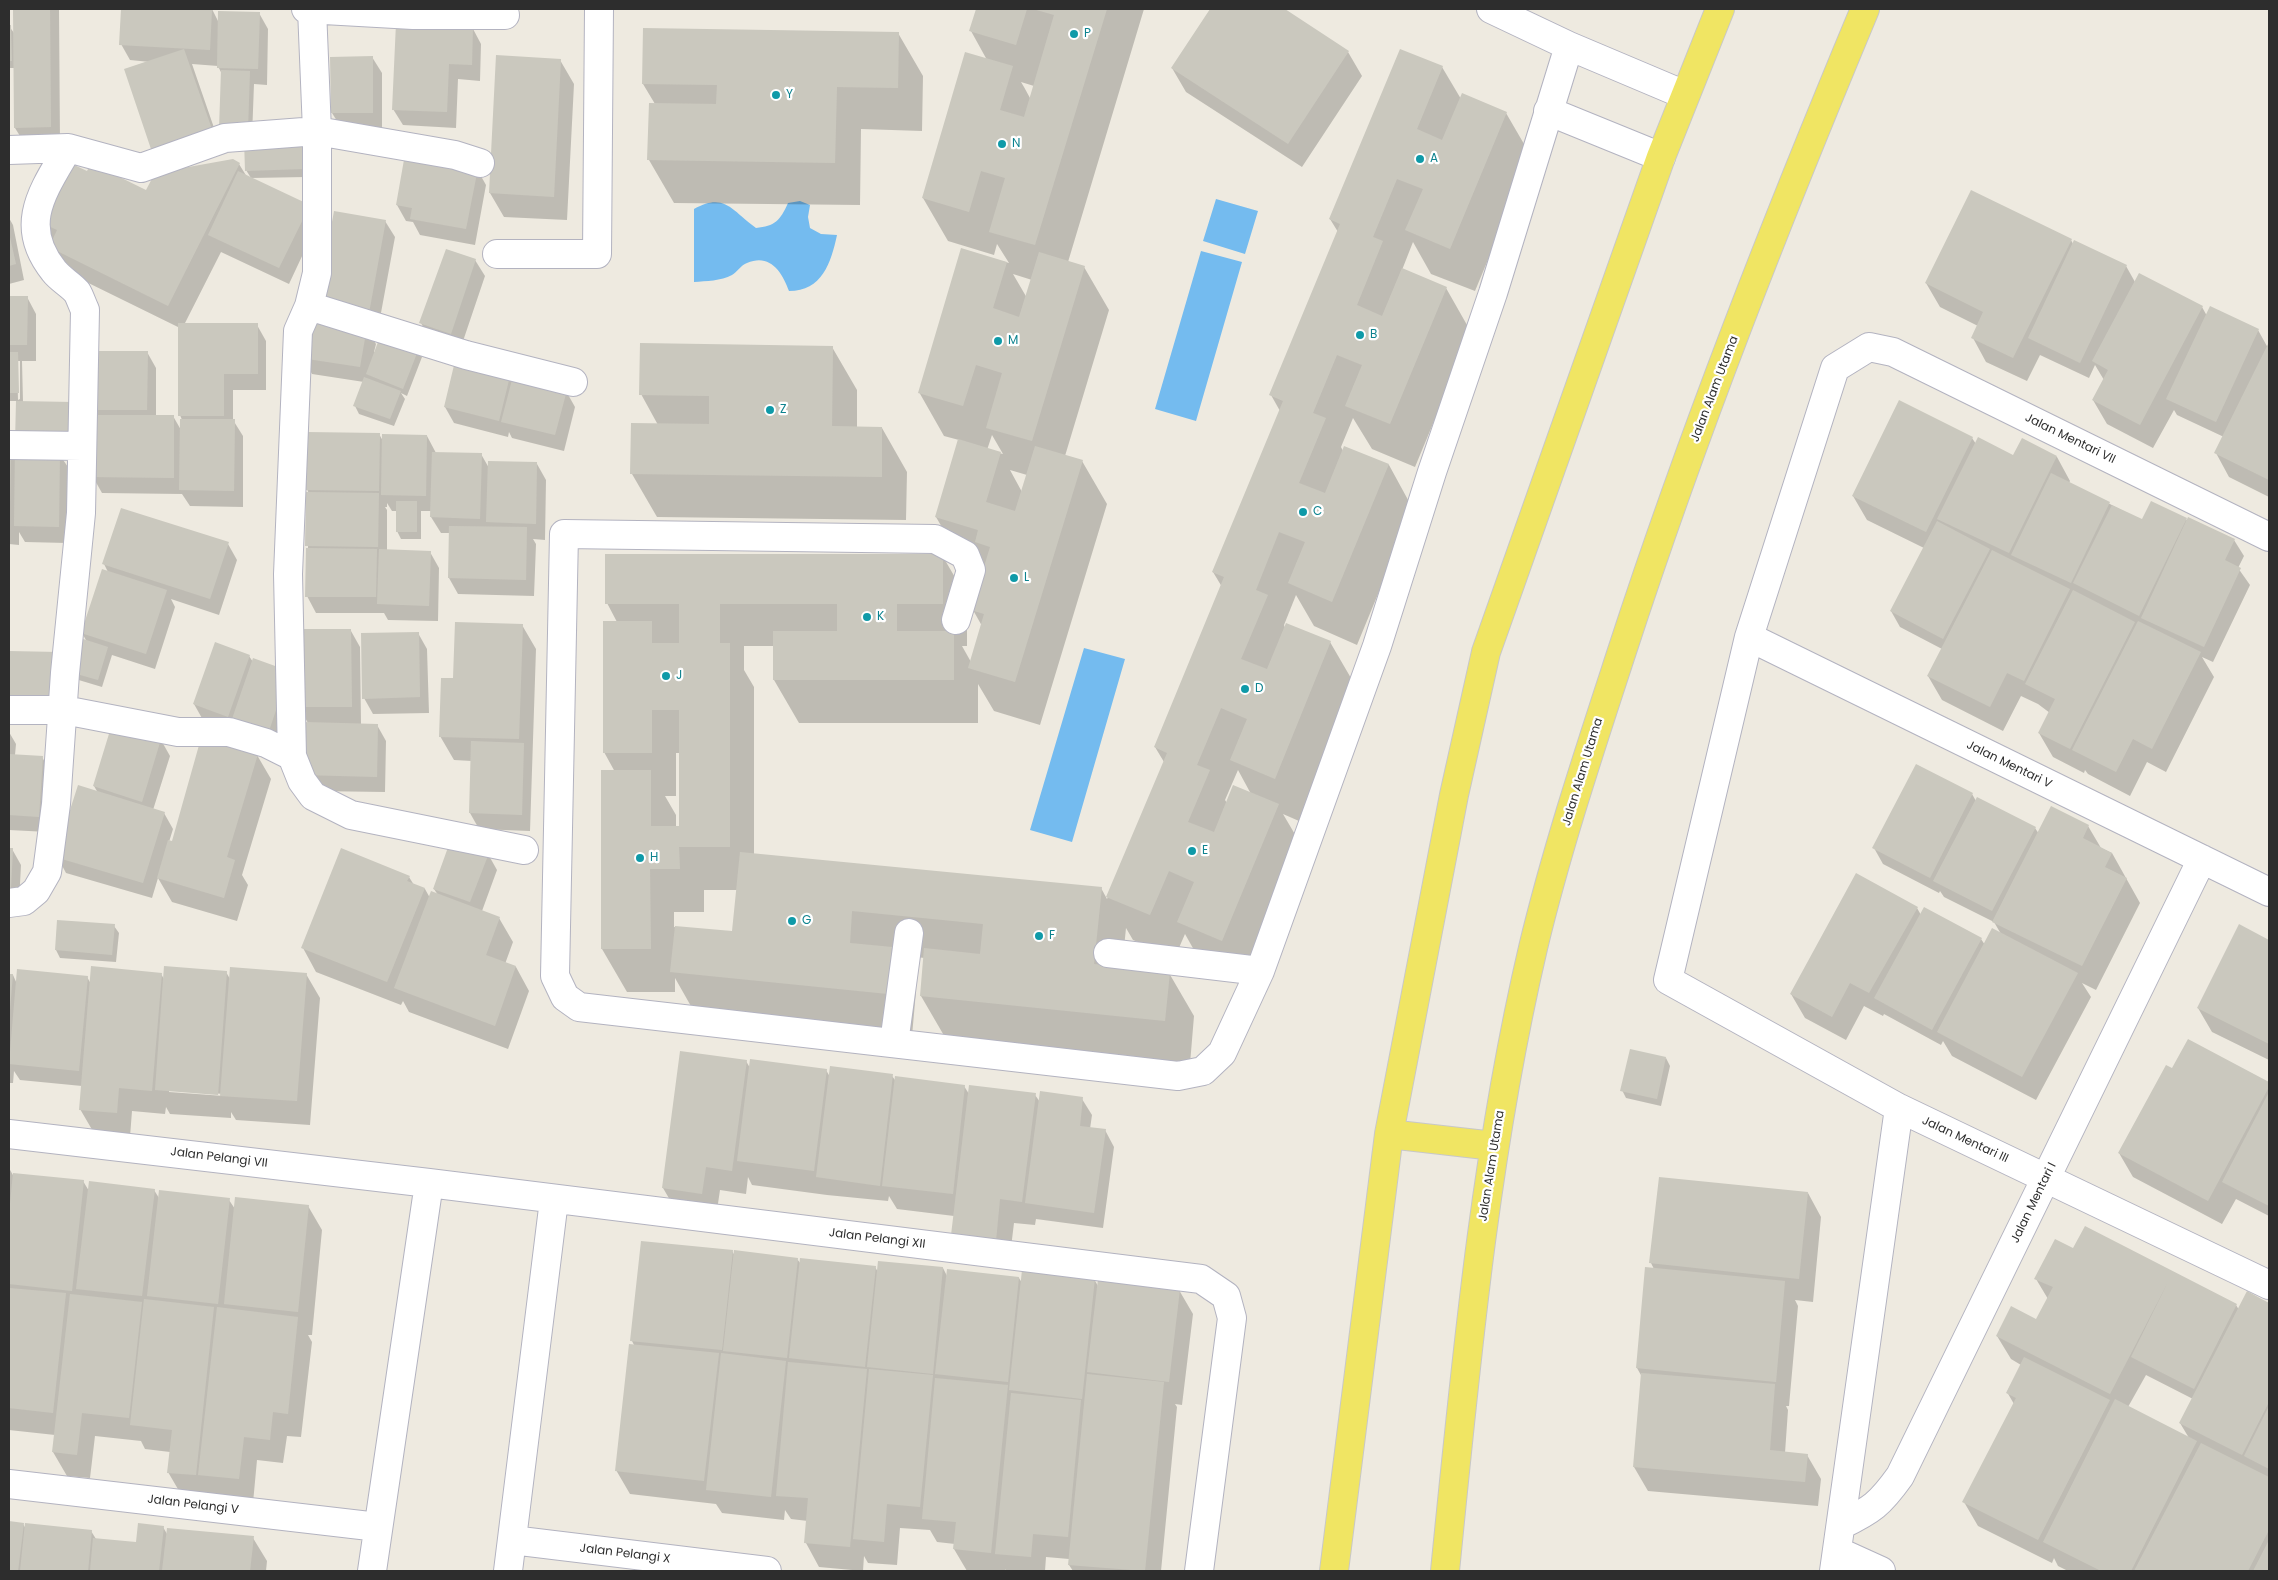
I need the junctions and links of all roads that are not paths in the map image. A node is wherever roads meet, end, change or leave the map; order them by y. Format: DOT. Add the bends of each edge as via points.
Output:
graph roads {
  1 [pos="306,9"];
  2 [pos="312,9"];
  3 [pos="599,9"];
  4 [pos="1491,9"];
  5 [pos="1720,9"];
  6 [pos="1865,9"];
  7 [pos="505,15"];
  8 [pos="1569,46"];
  9 [pos="1685,95"];
  10 [pos="1548,111"];
  11 [pos="318,131"];
  12 [pos="68,148"];
  13 [pos="9,150"];
  14 [pos="1661,157"];
  15 [pos="480,163"];
  16 [pos="497,254"];
  17 [pos="309,306"];
  18 [pos="573,382"];
  19 [pos="9,445"];
  20 [pos="82,446"];
  21 [pos="2269,537"];
  22 [pos="956,620"];
  23 [pos="1749,637"];
  24 [pos="9,710"];
  25 [pos="64,710"];
  26 [pos="292,756"];
  27 [pos="524,850"];
  28 [pos="2202,859"];
  29 [pos="2269,892"];
  30 [pos="9,904"];
  31 [pos="909,933"];
  32 [pos="1108,953"];
  33 [pos="1260,971"];
  34 [pos="894,1043"];
  35 [pos="1898,1108"];
  36 [pos="9,1134"];
  37 [pos="1389,1134"];
  38 [pos="1494,1146"];
  39 [pos="2046,1179"];
  40 [pos="430,1183"];
  41 [pos="554,1200"];
  42 [pos="2269,1285"];
  43 [pos="9,1484"];
  44 [pos="378,1527"];
  45 [pos="512,1540"];
  46 [pos="1837,1549"];
  47 [pos="372,1571"];
  48 [pos="508,1571"];
  49 [pos="767,1571"];
  50 [pos="1199,1571"];
  51 [pos="1334,1571"];
  52 [pos="1445,1571"];
  53 [pos="1881,1571"];
  1 -- 2 [label="street"];
  2 -- 7 [label="street" via="412,15"];
  2 -- 11 [label="street"];
  3 -- 16 [label="street" via="597,254"];
  4 -- 8 [label="street"];
  5 -- 9 [label="main road"];
  6 -- 38 [label="main road, Jalan Alam Utama" via="1807,148 1665,519 1579,781 1533,949"];
  8 -- 9 [label="street"];
  8 -- 10 [label="street"];
  9 -- 14 [label="main road"];
  10 -- 14 [label="street"];
  10 -- 33 [label="street" via="1493,293 1376,646"];
  11 -- 12 [label="street" via="225,138 141,168"];
  11 -- 15 [label="street" via="455,155"];
  11 -- 17 [label="street" via="317,272"];
  12 -- 13 [label="street"];
  12 -- 20 [label="street" via="40,195 34,222 38,247 54,272 77,293 85,310"];
  14 -- 37 [label="main road" via="1486,652 1454,795"];
  17 -- 18 [label="street" via="466,355"];
  17 -- 26 [label="street" via="298,331 288,574"];
  19 -- 20 [label="street"];
  20 -- 25 [label="street" via="81,513"];
  21 -- 23 [label="street, Jalan Mentari VII" via="1893,352 1869,347 1835,368"];
  22 -- 34 [label="street" via="970,570 965,555 935,539 564,534 555,976 565,997 579,1007"];
  23 -- 28 [label="street, Jalan Mentari V"];
  23 -- 35 [label="street, Jalan Mentari III" via="1668,980"];
  24 -- 25 [label="street"];
  25 -- 26 [label="street" via="178,732 228,732 266,743"];
  25 -- 30 [label="street" via="47,872 36,891 24,901"];
  26 -- 27 [label="street" via="302,781 313,796 351,815"];
  28 -- 29 [label="street, Jalan Mentari V"];
  28 -- 39 [label="street, Jalan Mentari I"];
  31 -- 34 [label="street"];
  32 -- 33 [label="street"];
  33 -- 34 [label="street" via="1222,1053 1203,1071 1178,1076"];
  35 -- 39 [label="street, Jalan Mentari III"];
  35 -- 46 [label="street"];
  36 -- 40 [label="street, Jalan Pelangi VII"];
  37 -- 38 [label="main road"];
  37 -- 51 [label="main road"];
  38 -- 52 [label="main road, Jalan Alam Utama" via="1468,1337"];
  39 -- 42 [label="street, Jalan Mentari III"];
  39 -- 46 [label="street, Jalan Mentari I" via="1900,1476"];
  40 -- 41 [label="street, Jalan Pelangi VII"];
  40 -- 44 [label="street"];
  41 -- 45 [label="street"];
  41 -- 50 [label="street, Jalan Pelangi XII" via="1201,1278 1226,1296 1232,1318"];
  43 -- 44 [label="street, Jalan Pelangi V"];
  44 -- 47 [label="street"];
  45 -- 48 [label="street"];
  45 -- 49 [label="street, Jalan Pelangi X"];
  46 -- 53 [label="street"];
}
